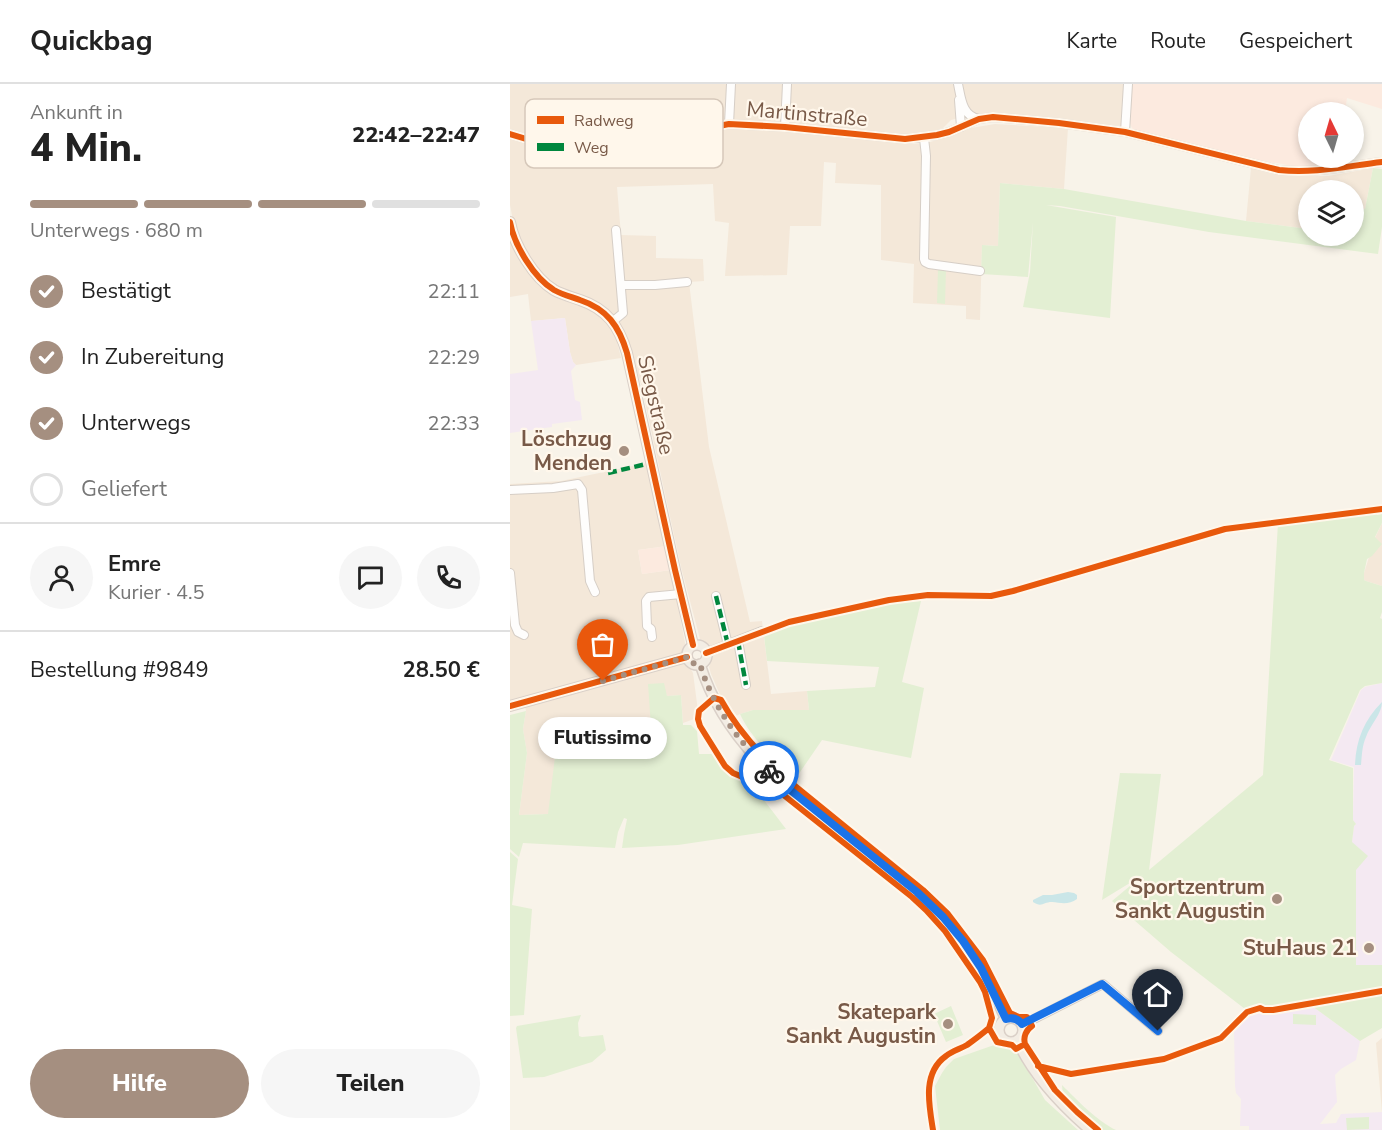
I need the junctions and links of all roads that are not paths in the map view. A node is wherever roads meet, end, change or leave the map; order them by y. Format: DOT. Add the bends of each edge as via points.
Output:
graph roads {
  1 [pos="731,84"];
  2 [pos="787,84"];
  3 [pos="1128,84"];
  4 [pos="958,87"];
  5 [pos="979,119"];
  6 [pos="729,124"];
  7 [pos="723,125"];
  8 [pos="785,127"];
  9 [pos="961,127"];
  10 [pos="1125,132"];
  11 [pos="510,134"];
  12 [pos="525,138"];
  13 [pos="924,138"];
  14 [pos="1382,162"];
  15 [pos="510,222"];
  16 [pos="616,230"];
  17 [pos="980,271"];
  18 [pos="687,282"];
  19 [pos="621,285"];
  20 [pos="612,322"];
  21 [pos="510,490"];
  22 [pos="510,573"];
  23 [pos="596,592"];
  24 [pos="681,594"];
  25 [pos="716,596"];
  26 [pos="762,631"];
  27 [pos="524,635"];
  28 [pos="652,637"];
  29 [pos="738,641"];
  30 [pos="693,645"];
  31 [pos="728,645"];
  32 [pos="706,653"];
  33 [pos="687,657"];
  34 [pos="700,664"];
  35 [pos="746,685"];
  36 [pos="510,706"];
  37 [pos="1006,1019"];
  38 [pos="1022,1024"];
  39 [pos="1158,1031"];
  40 [pos="1017,1040"];
  41 [pos="1090,1130"];
  1 -- 6 [label="street, Martinstraße"];
  2 -- 8 [label="street"];
  3 -- 10 [label="street"];
  4 -- 5 [label="street" via="967,113"];
  4 -- 9 [label="street"];
  5 -- 9 [label="street, Martinstraße"];
  5 -- 10 [label="street" via="1055,122"];
  6 -- 7 [label="street, Martinstraße"];
  6 -- 8 [label="street, Martinstraße"];
  8 -- 13 [label="street, Martinstraße" via="904,140"];
  9 -- 13 [label="street, Martinstraße"];
  10 -- 14 [label="street" via="1279,170 1318,171"];
  11 -- 12 [label="street, Martinstraße"];
  13 -- 17 [label="street" via="925,262"];
  15 -- 20 [label="main road, Siegstraße" via="516,243 539,278 554,290 603,312"];
  16 -- 19 [label="street"];
  18 -- 19 [label="street"];
  19 -- 20 [label="street" via="623,313"];
  20 -- 24 [label="main road, Siegstraße" via="626,349"];
  21 -- 23 [label="street" via="578,484 582,490 590,581"];
  22 -- 27 [label="street" via="515,625"];
  24 -- 28 [label="street" via="649,597 646,601 647,626"];
  24 -- 30 [label="main road, Siegstraße"];
  25 -- 31 [label="street"];
  26 -- 29 [label="street"];
  29 -- 31 [label="street"];
  29 -- 35 [label="street"];
  30 -- 32 [label="main road" via="702,646"];
  30 -- 33 [label="main road"];
  31 -- 32 [label="street"];
  32 -- 34 [label="main road"];
  33 -- 34 [label="main road" via="691,663"];
  33 -- 36 [label="main road"];
  34 -- 37 [label="main road" via="724,717 753,755 943,917 981,968"];
  37 -- 38 [label="main road" via="1017,1019"];
  37 -- 40 [label="main road" via="1000,1026 1001,1035 1010,1042"];
  38 -- 39 [label="street" via="1102,984"];
  38 -- 40 [label="main road" via="1022,1035"];
  40 -- 41 [label="main road" via="1052,1094"];
}
